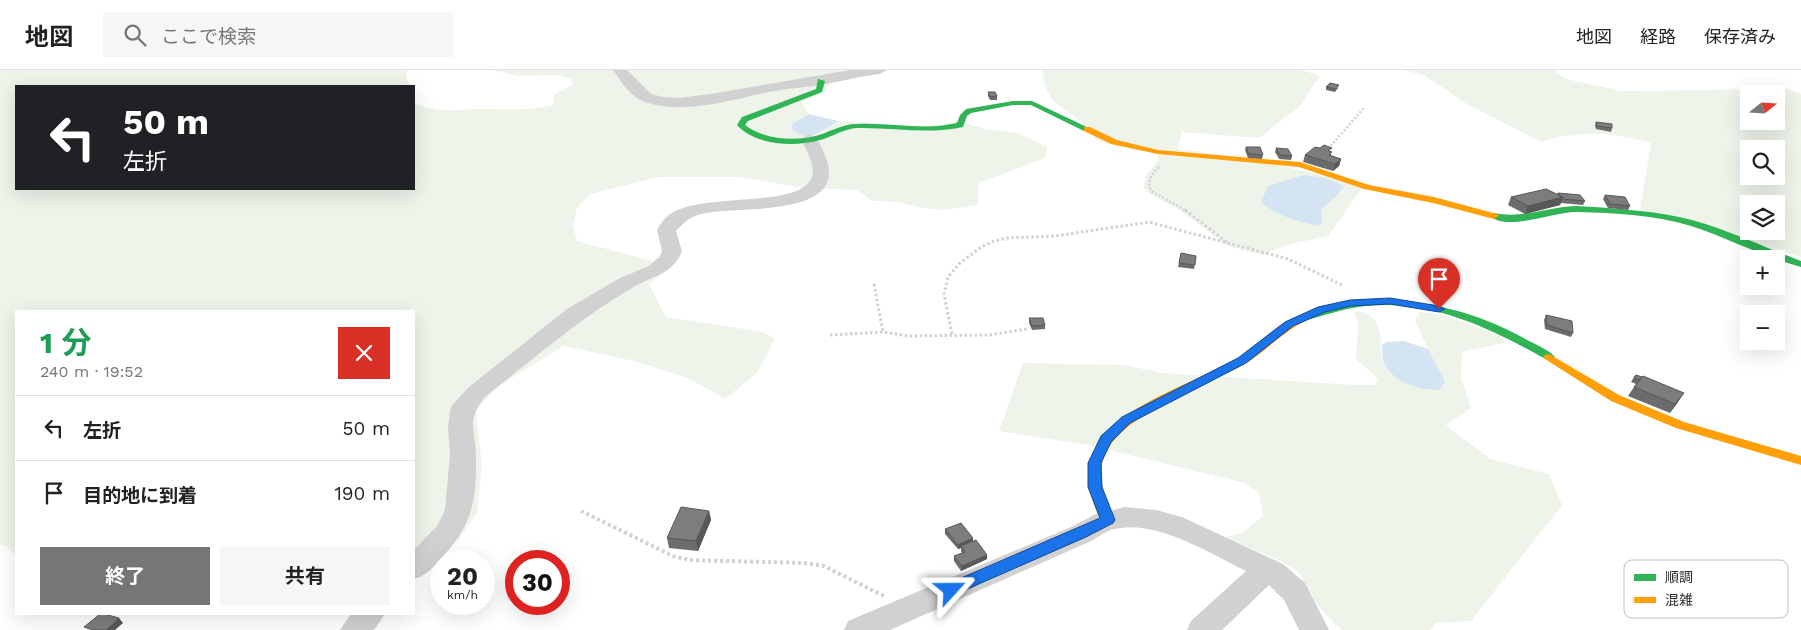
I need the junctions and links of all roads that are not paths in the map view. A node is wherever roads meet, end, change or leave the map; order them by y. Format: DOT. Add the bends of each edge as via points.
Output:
graph roads {
  1 [pos="620,70"];
  2 [pos="880,70"];
  3 [pos="821,81"];
  4 [pos="809,139"];
  5 [pos="1801,264"];
  6 [pos="1801,461"];
  7 [pos="1108,520"];
  8 [pos="415,567"];
  9 [pos="1266,570"];
  10 [pos="369,615"];
  11 [pos="354,630"];
  12 [pos="859,630"];
  13 [pos="1202,630"];
  14 [pos="1314,630"];
  1 -- 3 [label="street" via="641,94 651,100 666,102"];
  2 -- 3 [label="street"];
  3 -- 4 [label="street" via="819,90 755,114 741,125 747,133"];
  4 -- 5 [label="street" via="854,126 938,132 960,126 964,115 970,111 1032,103 1114,142 1174,154 1300,165 1367,188 1434,200 1506,220 1524,220 1574,209 1658,216 1681,221"];
  4 -- 8 [label="street" via="820,166 821,178 814,190 797,198 682,213 670,221 666,230 672,251 669,259 656,270 627,282 575,314 477,392 462,410 459,510 448,533"];
  6 -- 7 [label="street" via="1680,425 1616,398 1526,343 1483,322 1439,309 1390,301 1350,303 1289,324 1242,361 1126,420 1106,439 1094,463 1095,487"];
  7 -- 9 [label="street" via="1154,519 1190,532"];
  7 -- 12 [label="street"];
  9 -- 13 [label="street"];
  9 -- 14 [label="street" via="1285,581 1303,606"];
  10 -- 11 [label="street"];
}
